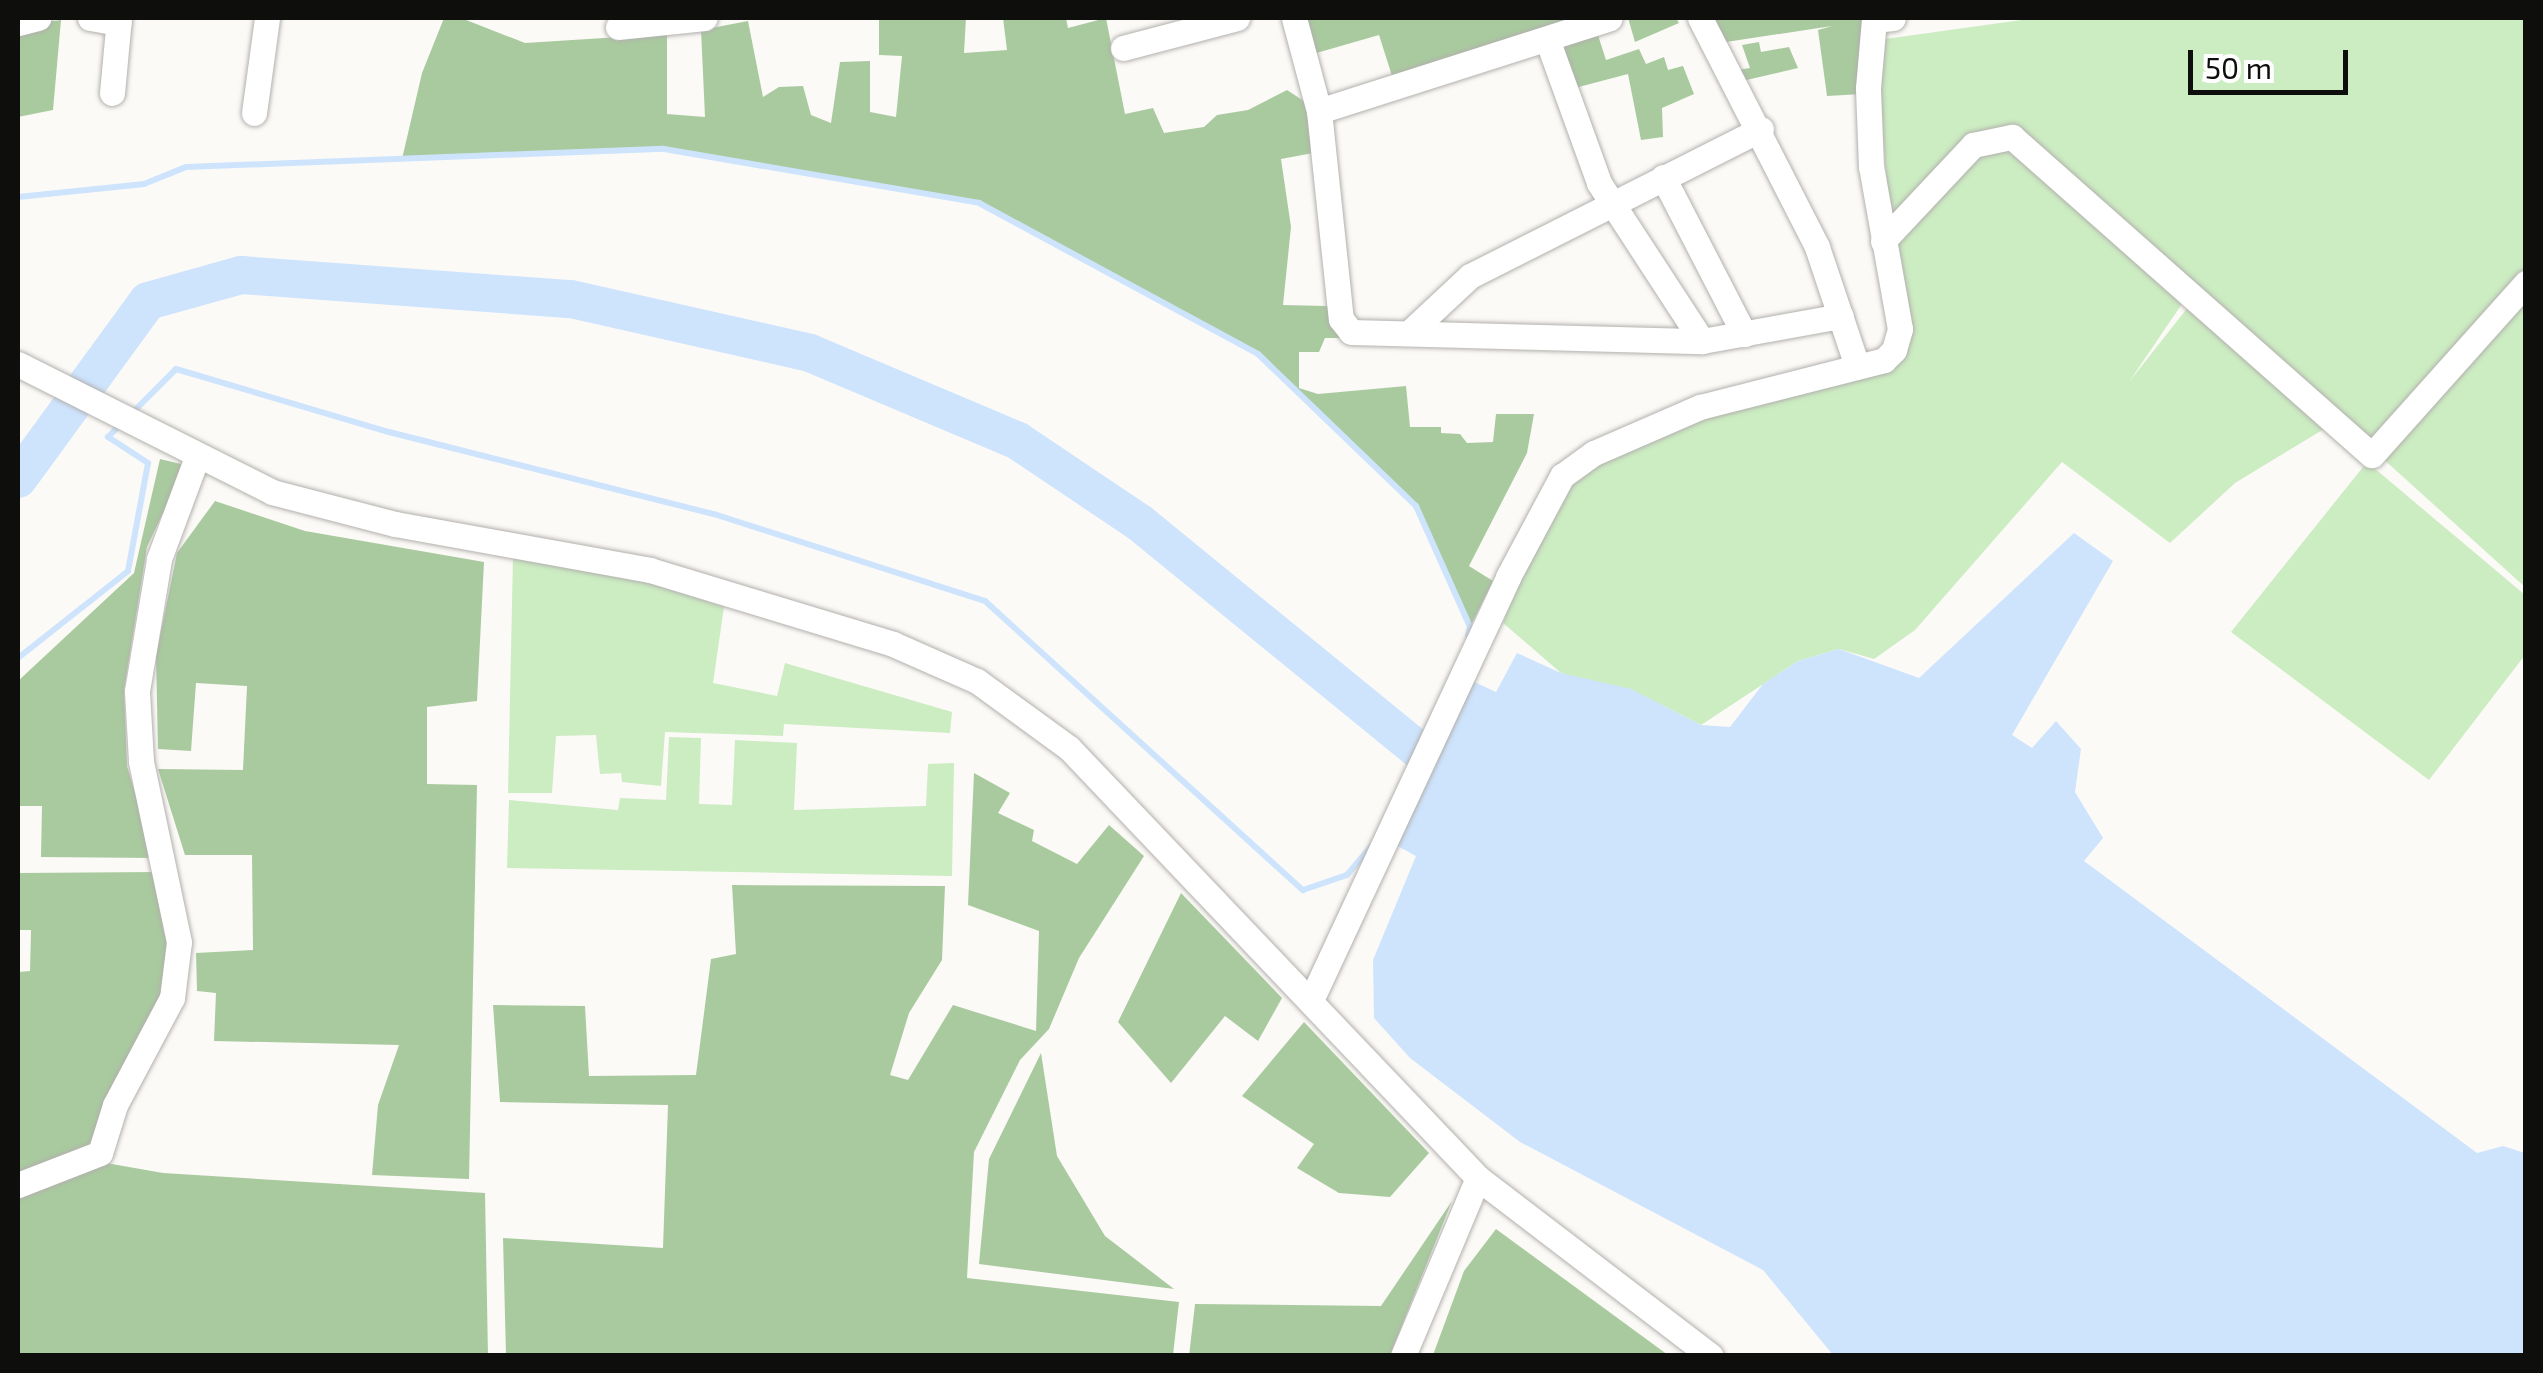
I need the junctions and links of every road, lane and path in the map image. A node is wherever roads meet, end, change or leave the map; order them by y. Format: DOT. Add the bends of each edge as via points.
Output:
graph roads {
  1 [pos="38,18"];
  2 [pos="90,18"];
  3 [pos="267,18"];
  4 [pos="705,18"];
  5 [pos="1237,18"];
  6 [pos="1294,18"];
  7 [pos="1610,18"];
  8 [pos="1700,18"];
  9 [pos="1892,18"];
  10 [pos="119,20"];
  11 [pos="18,23"];
  12 [pos="618,27"];
  13 [pos="1548,39"];
  14 [pos="1123,48"];
  15 [pos="112,93"];
  16 [pos="254,112"];
  17 [pos="1319,112"];
  18 [pos="1760,129"];
  19 [pos="1663,176"];
  20 [pos="1610,201"];
  21 [pos="1883,241"];
  22 [pos="2526,283"];
  23 [pos="1842,316"];
  24 [pos="1412,330"];
  25 [pos="1744,334"];
  26 [pos="1702,341"];
  27 [pos="18,364"];
  28 [pos="1856,366"];
  29 [pos="197,457"];
  30 [pos="1312,998"];
  31 [pos="1478,1178"];
  32 [pos="18,1185"];
  33 [pos="1403,1356"];
  34 [pos="1711,1356"];
  1 -- 11 [label="street"];
  2 -- 10 [label="street"];
  3 -- 16 [label="street"];
  4 -- 12 [label="street"];
  5 -- 14 [label="street"];
  6 -- 17 [label="street"];
  7 -- 13 [label="street"];
  8 -- 18 [label="street"];
  9 -- 21 [label="street" via="1874,20 1868,88"];
  10 -- 15 [label="street"];
  13 -- 17 [label="street"];
  13 -- 20 [label="street"];
  17 -- 24 [label="street" via="1342,318 1351,332 1371,336"];
  18 -- 19 [label="street"];
  18 -- 23 [label="street"];
  19 -- 20 [label="street"];
  19 -- 25 [label="street"];
  20 -- 24 [label="street" via="1470,276"];
  20 -- 26 [label="street"];
  21 -- 22 [label="street" via="1973,145 2012,138 2372,455"];
  21 -- 28 [label="street" via="1898,342 1884,360"];
  23 -- 25 [label="street"];
  23 -- 28 [label="street"];
  24 -- 26 [label="street" via="1536,340"];
  25 -- 26 [label="street"];
  27 -- 29 [label="street"];
  28 -- 30 [label="street" via="1700,407 1577,463 1542,505"];
  29 -- 30 [label="street" via="272,492 395,524 668,575 960,671 1069,748"];
  29 -- 32 [label="street" via="159,559 137,692 141,761 179,942 172,998 121,1094 100,1153"];
  30 -- 31 [label="street"];
  31 -- 33 [label="street"];
  31 -- 34 [label="street"];
}
